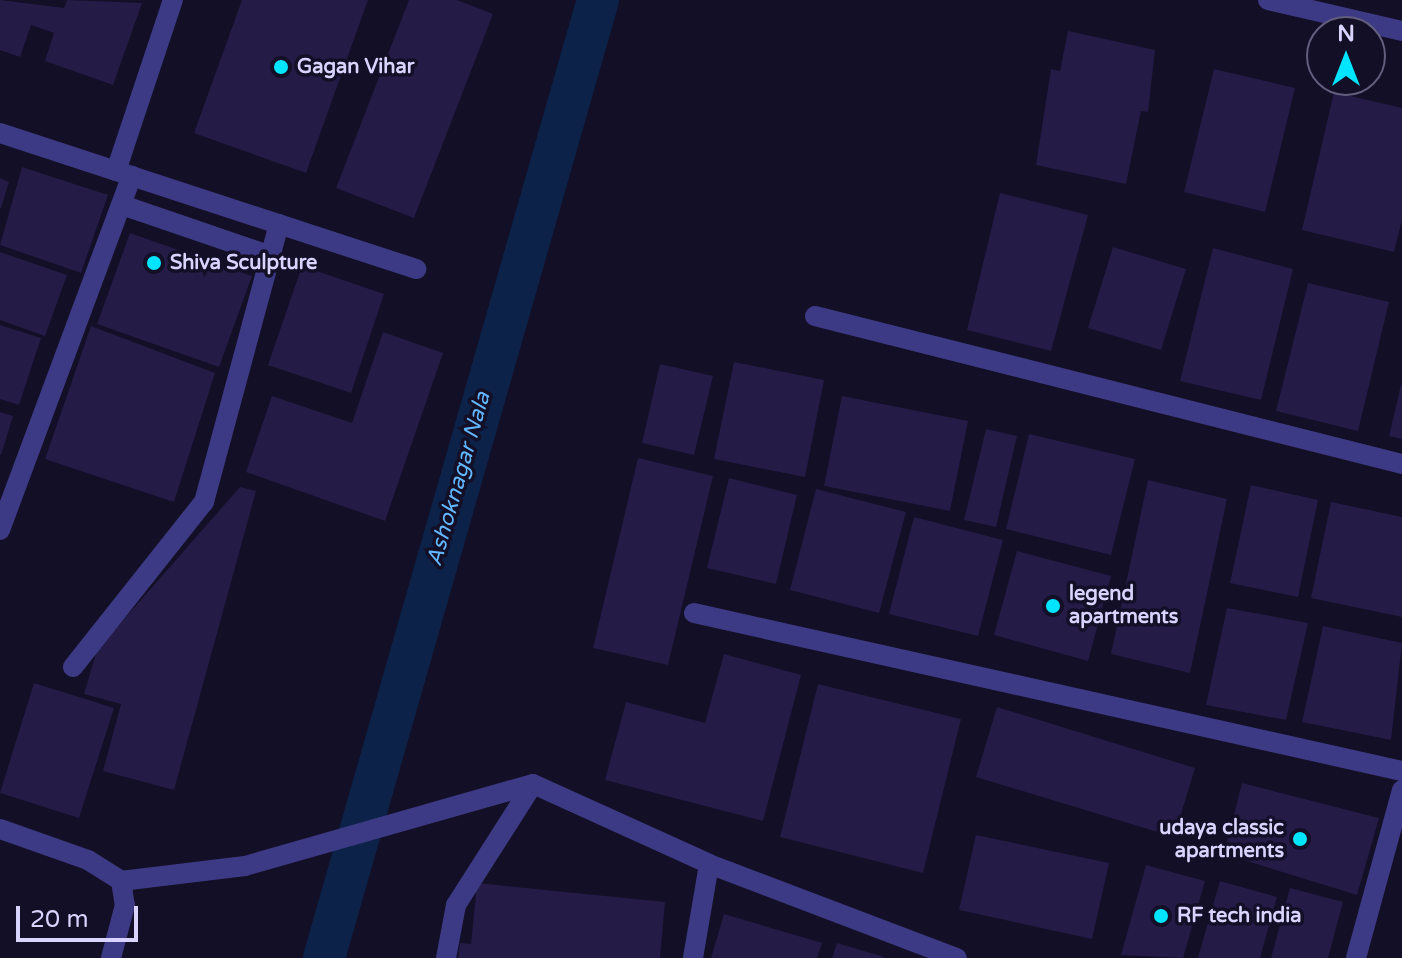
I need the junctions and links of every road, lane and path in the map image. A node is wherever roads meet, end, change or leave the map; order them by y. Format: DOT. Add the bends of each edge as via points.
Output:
graph roads {
  1 [pos="173,0"];
  2 [pos="1268,0"];
  3 [pos="1402,31"];
  4 [pos="0,133"];
  5 [pos="124,173"];
  6 [pos="122,205"];
  7 [pos="279,224"];
  8 [pos="271,256"];
  9 [pos="416,269"];
  10 [pos="815,316"];
  11 [pos="1402,464"];
  12 [pos="0,530"];
  13 [pos="694,613"];
  14 [pos="73,667"];
  15 [pos="1402,771"];
  16 [pos="533,784"];
  17 [pos="1402,790"];
  18 [pos="0,829"];
  19 [pos="709,864"];
  20 [pos="121,881"];
  21 [pos="111,958"];
  22 [pos="446,958"];
  23 [pos="693,958"];
  24 [pos="957,958"];
  25 [pos="1356,958"];
  1 -- 5 [label="street"];
  2 -- 3 [label="street"];
  4 -- 5 [label="street"];
  5 -- 6 [label="street"];
  5 -- 7 [label="street"];
  6 -- 8 [label="street"];
  6 -- 12 [label="street"];
  7 -- 8 [label="street"];
  7 -- 9 [label="street"];
  8 -- 14 [label="street" via="204,502"];
  10 -- 11 [label="street"];
  13 -- 15 [label="street"];
  16 -- 19 [label="street"];
  16 -- 20 [label="street" via="245,866"];
  16 -- 22 [label="street" via="456,905"];
  17 -- 25 [label="street"];
  18 -- 20 [label="street" via="88,860"];
  19 -- 23 [label="street"];
  19 -- 24 [label="street"];
  20 -- 21 [label="street" via="125,905"];
}
